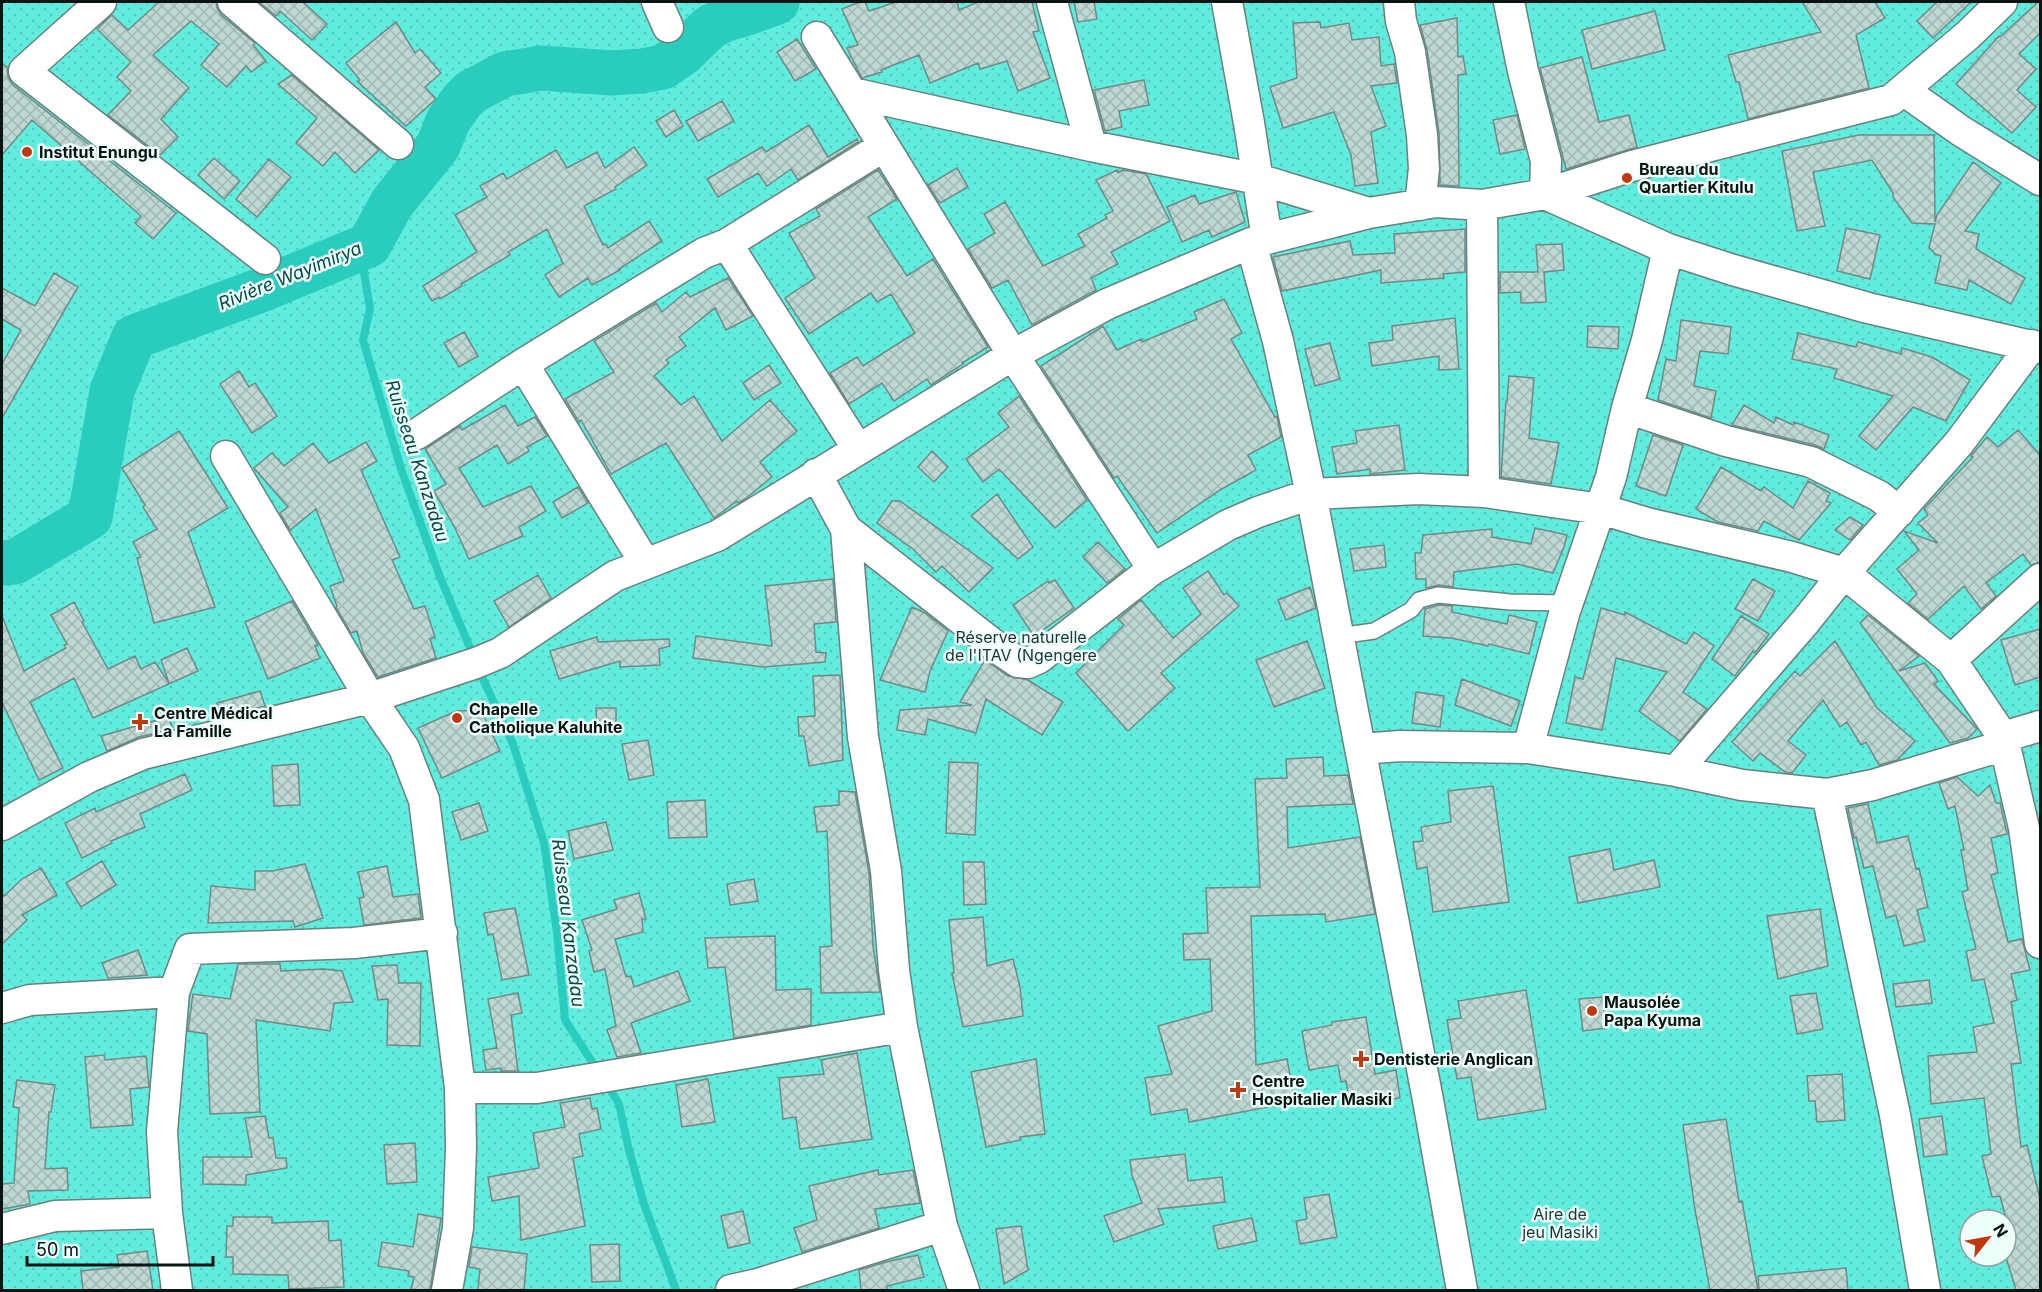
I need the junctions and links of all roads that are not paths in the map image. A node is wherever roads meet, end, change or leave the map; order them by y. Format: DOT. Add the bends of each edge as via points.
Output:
graph roads {
  1 [pos="101,2"];
  2 [pos="233,2"];
  3 [pos="1052,2"];
  4 [pos="1227,2"];
  5 [pos="1399,2"];
  6 [pos="1509,2"];
  7 [pos="2002,2"];
  8 [pos="817,37"];
  9 [pos="1919,77"];
  10 [pos="852,93"];
  11 [pos="398,144"];
  12 [pos="884,146"];
  13 [pos="1091,147"];
  14 [pos="1258,179"];
  15 [pos="2040,180"];
  16 [pos="1545,195"];
  17 [pos="1420,205"];
  18 [pos="1482,205"];
  19 [pos="1369,213"];
  20 [pos="1259,241"];
  21 [pos="727,244"];
  22 [pos="1668,249"];
  23 [pos="265,259"];
  24 [pos="2036,347"];
  25 [pos="1013,355"];
  26 [pos="523,364"];
  27 [pos="1627,408"];
  28 [pos="417,434"];
  29 [pos="858,449"];
  30 [pos="226,456"];
  31 [pos="816,474"];
  32 [pos="1484,492"];
  33 [pos="1311,494"];
  34 [pos="1601,510"];
  35 [pos="1899,512"];
  36 [pos="846,529"];
  37 [pos="645,563"];
  38 [pos="1153,569"];
  39 [pos="1844,573"];
  40 [pos="2040,579"];
  41 [pos="1568,603"];
  42 [pos="1339,636"];
  43 [pos="1952,660"];
  44 [pos="370,698"];
  45 [pos="2040,726"];
  46 [pos="2004,741"];
  47 [pos="1528,748"];
  48 [pos="1361,750"];
  49 [pos="1676,771"];
  50 [pos="1827,794"];
  51 [pos="2,825"];
  52 [pos="442,933"];
  53 [pos="2040,943"];
  54 [pos="174,992"];
  55 [pos="2,1008"];
  56 [pos="902,1028"];
  57 [pos="460,1088"];
  58 [pos="167,1213"];
  59 [pos="942,1226"];
  60 [pos="2,1229"];
  61 [pos="177,1290"];
  62 [pos="447,1290"];
  63 [pos="731,1290"];
  64 [pos="964,1290"];
  65 [pos="1462,1290"];
  66 [pos="1925,1290"];
  1 -- 23 [label="street" via="24,71"];
  2 -- 11 [label="street"];
  3 -- 13 [label="street"];
  4 -- 14 [label="street"];
  5 -- 17 [label="street" via="1422,135"];
  6 -- 16 [label="street" via="1546,161"];
  7 -- 9 [label="street"];
  8 -- 10 [label="street"];
  9 -- 15 [label="street" via="1961,131"];
  9 -- 16 [label="street" via="1891,100 1632,166"];
  10 -- 12 [label="street"];
  10 -- 13 [label="street"];
  12 -- 21 [label="street"];
  12 -- 25 [label="street"];
  13 -- 14 [label="street"];
  14 -- 19 [label="street"];
  14 -- 20 [label="street"];
  16 -- 18 [label="street"];
  16 -- 22 [label="street"];
  17 -- 18 [label="street"];
  17 -- 19 [label="street"];
  18 -- 32 [label="street"];
  19 -- 20 [label="street"];
  20 -- 25 [label="street" via="1107,304"];
  20 -- 33 [label="street"];
  21 -- 26 [label="street" via="704,253"];
  21 -- 29 [label="street"];
  22 -- 24 [label="street" via="1868,308"];
  22 -- 27 [label="street"];
  24 -- 35 [label="street"];
  25 -- 29 [label="street"];
  25 -- 38 [label="street"];
  26 -- 28 [label="street"];
  26 -- 37 [label="street"];
  27 -- 34 [label="street"];
  27 -- 35 [label="street" via="1726,441 1811,462 1878,496"];
  29 -- 31 [label="street"];
  30 -- 44 [label="street"];
  31 -- 36 [label="street"];
  31 -- 37 [label="street" via="717,536"];
  32 -- 33 [label="street" via="1419,489"];
  32 -- 34 [label="street"];
  33 -- 38 [label="street" via="1228,525"];
  33 -- 42 [label="street"];
  34 -- 39 [label="street"];
  34 -- 41 [label="street"];
  35 -- 39 [label="street"];
  36 -- 38 [label="street" via="1018,662 1039,658"];
  36 -- 56 [label="street" via="863,737 886,871"];
  37 -- 44 [label="street" via="615,576 500,653"];
  39 -- 43 [label="street"];
  39 -- 49 [label="street"];
  40 -- 43 [label="street"];
  41 -- 42 [label="lane" via="1438,595 1419,600 1411,610 1374,631"];
  41 -- 47 [label="street"];
  42 -- 48 [label="street"];
  43 -- 46 [label="street"];
  44 -- 51 [label="street" via="143,754 89,777"];
  44 -- 52 [label="street" via="404,748 424,801"];
  45 -- 46 [label="street"];
  46 -- 50 [label="street" via="1873,785"];
  46 -- 53 [label="street" via="2024,828"];
  47 -- 48 [label="street" via="1400,746"];
  47 -- 49 [label="street"];
  48 -- 65 [label="street"];
  49 -- 50 [label="street" via="1742,785"];
  50 -- 66 [label="street" via="1895,1115"];
  52 -- 54 [label="street" via="354,943 190,949"];
  52 -- 57 [label="street"];
  54 -- 55 [label="street" via="30,1000"];
  54 -- 58 [label="street" via="162,1132"];
  56 -- 57 [label="street" via="537,1088"];
  56 -- 59 [label="street"];
  57 -- 62 [label="street" via="458,1228"];
  58 -- 60 [label="street" via="55,1216"];
  58 -- 61 [label="street"];
  59 -- 63 [label="street"];
  59 -- 64 [label="street"];
}
